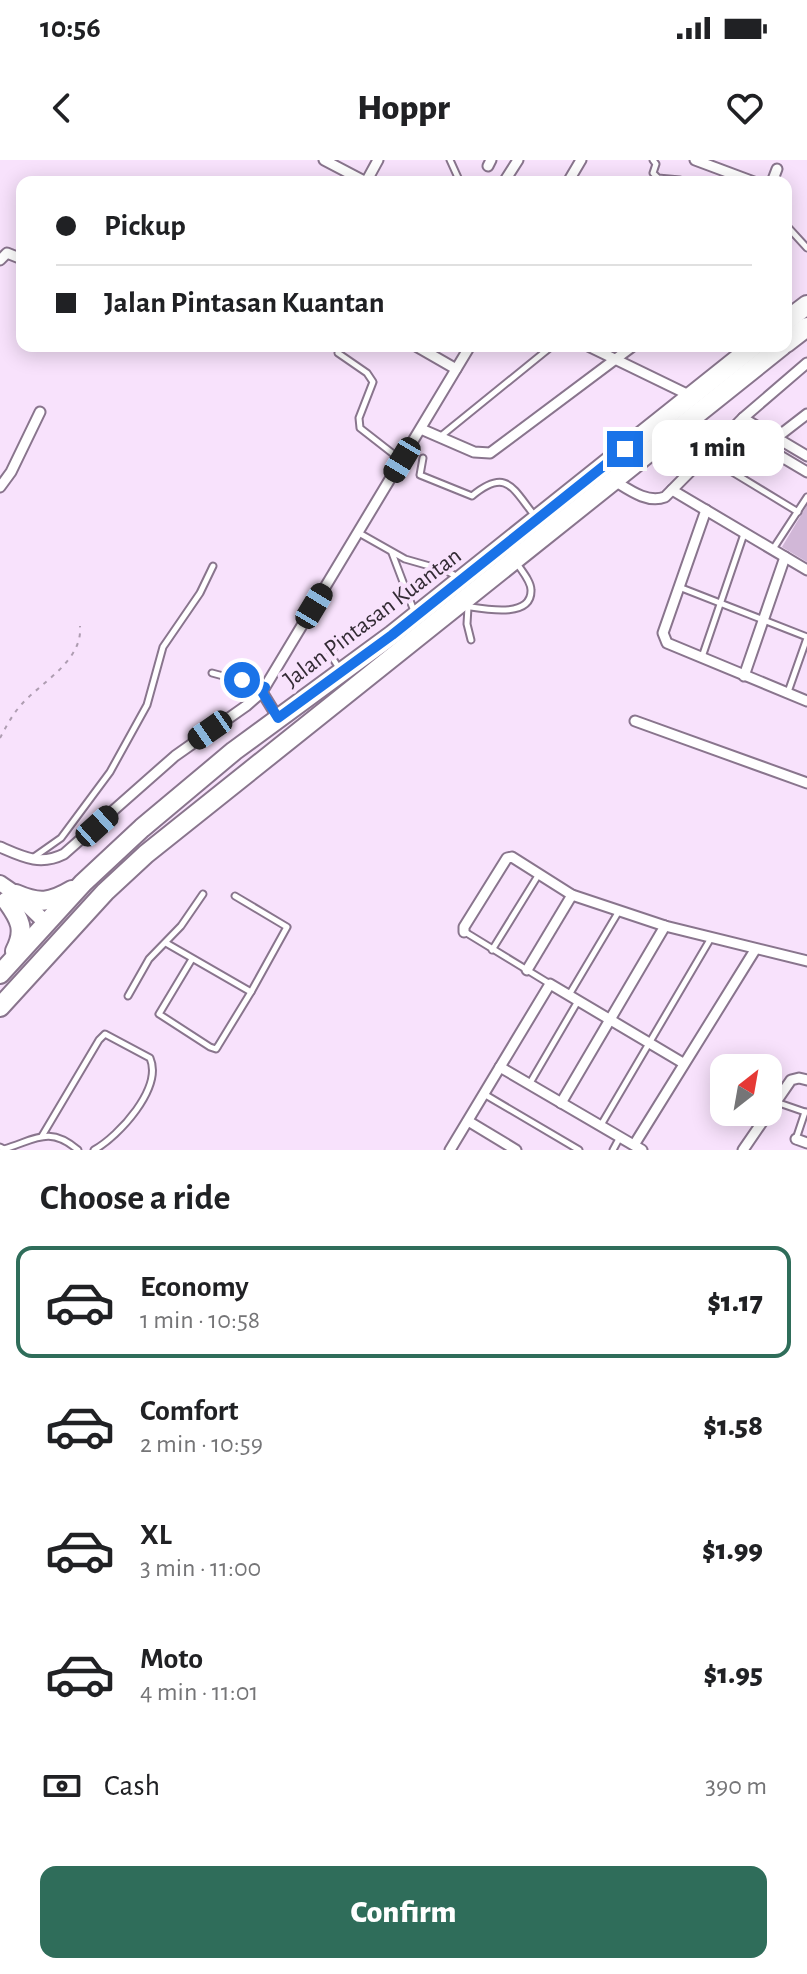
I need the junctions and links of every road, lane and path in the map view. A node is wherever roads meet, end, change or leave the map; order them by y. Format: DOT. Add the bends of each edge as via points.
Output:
graph roads {
  1 [pos="324,160"];
  2 [pos="695,160"];
  3 [pos="777,169"];
  4 [pos="355,176"];
  5 [pos="738,176"];
  6 [pos="774,176"];
  7 [pos="792,232"];
  8 [pos="807,248"];
  9 [pos="426,352"];
  10 [pos="466,352"];
  11 [pos="545,352"];
  12 [pos="602,352"];
  13 [pos="624,352"];
  14 [pos="746,352"];
  15 [pos="775,352"];
  16 [pos="338,353"];
  17 [pos="616,358"];
  18 [pos="807,363"];
  19 [pos="456,369"];
  20 [pos="691,396"];
  21 [pos="40,412"];
  22 [pos="807,414"];
  23 [pos="743,418"];
  24 [pos="733,428"];
  25 [pos="421,429"];
  26 [pos="440,437"];
  27 [pos="776,438"];
  28 [pos="705,456"];
  29 [pos="807,456"];
  30 [pos="423,458"];
  31 [pos="402,460"];
  32 [pos="807,472"];
  33 [pos="613,480"];
  34 [pos="0,487"];
  35 [pos="672,490"];
  36 [pos="807,497"];
  37 [pos="706,510"];
  38 [pos="798,512"];
  39 [pos="537,519"];
  40 [pos="359,533"];
  41 [pos="744,533"];
  42 [pos="773,550"];
  43 [pos="392,553"];
  44 [pos="785,557"];
  45 [pos="513,559"];
  46 [pos="213,566"];
  47 [pos="807,570"];
  48 [pos="461,580"];
  49 [pos="679,587"];
  50 [pos="721,602"];
  51 [pos="462,606"];
  52 [pos="416,615"];
  53 [pos="764,620"];
  54 [pos="80,626"];
  55 [pos="807,638"];
  56 [pos="471,640"];
  57 [pos="337,643"];
  58 [pos="701,658"];
  59 [pos="342,672"];
  60 [pos="212,673"];
  61 [pos="744,676"];
  62 [pos="264,689"];
  63 [pos="788,693"];
  64 [pos="807,701"];
  65 [pos="278,718"];
  66 [pos="635,721"];
  67 [pos="0,738"];
  68 [pos="807,783"];
  69 [pos="0,847"];
  70 [pos="30,860"];
  71 [pos="539,874"];
  72 [pos="83,883"];
  73 [pos="6,893"];
  74 [pos="203,894"];
  75 [pos="572,895"];
  76 [pos="235,896"];
  77 [pos="67,902"];
  78 [pos="89,910"];
  79 [pos="620,910"];
  80 [pos="76,925"];
  81 [pos="665,926"];
  82 [pos="45,930"];
  83 [pos="464,932"];
  84 [pos="711,938"];
  85 [pos="166,943"];
  86 [pos="492,950"];
  87 [pos="755,950"];
  88 [pos="48,955"];
  89 [pos="192,958"];
  90 [pos="807,961"];
  91 [pos="4,969"];
  92 [pos="527,970"];
  93 [pos="550,984"];
  94 [pos="251,992"];
  95 [pos="128,996"];
  96 [pos="573,998"];
  97 [pos="0,1007"];
  98 [pos="610,1021"];
  99 [pos="649,1044"];
  100 [pos="683,1063"];
  101 [pos="500,1067"];
  102 [pos="807,1080"];
  103 [pos="530,1084"];
  104 [pos="483,1094"];
  105 [pos="782,1094"];
  106 [pos="561,1103"];
  107 [pos="782,1104"];
  108 [pos="806,1112"];
  109 [pos="468,1121"];
  110 [pos="601,1126"];
  111 [pos="760,1126"];
  112 [pos="42,1136"];
  113 [pos="620,1137"];
  114 [pos="796,1139"];
  115 [pos="807,1143"];
  116 [pos="3,1148"];
  117 [pos="638,1148"];
  118 [pos="78,1150"];
  119 [pos="94,1150"];
  120 [pos="451,1150"];
  121 [pos="516,1150"];
  122 [pos="579,1150"];
  123 [pos="613,1150"];
  124 [pos="743,1150"];
  1 -- 4 [label="street"];
  2 -- 5 [label="street"];
  3 -- 6 [label="street"];
  7 -- 8 [label="lane"];
  9 -- 19 [label="street"];
  10 -- 19 [label="street"];
  11 -- 26 [label="lane"];
  12 -- 17 [label="street"];
  13 -- 17 [label="street"];
  14 -- 20 [label="highway, Jalan Pintasan Kuantan"];
  15 -- 33 [label="highway, Jalan Pintasan Kuantan"];
  16 -- 31 [label="lane" via="373,382 360,428"];
  17 -- 20 [label="street"];
  17 -- 26 [label="street" via="490,453"];
  18 -- 23 [label="street"];
  19 -- 25 [label="street"];
  20 -- 39 [label="highway, Jalan Pintasan Kuantan"];
  21 -- 34 [label="street"];
  22 -- 27 [label="street"];
  23 -- 24 [label="street"];
  23 -- 27 [label="street"];
  24 -- 28 [label="street"];
  24 -- 32 [label="street"];
  25 -- 26 [label="street"];
  25 -- 31 [label="street"];
  27 -- 29 [label="street"];
  28 -- 35 [label="street"];
  28 -- 38 [label="lane"];
  30 -- 39 [label="lane" via="420,475 472,496 487,484 500,482 513,489"];
  31 -- 40 [label="street"];
  33 -- 35 [label="street" via="654,500"];
  33 -- 45 [label="highway, Jalan Pintasan Kuantan"];
  35 -- 37 [label="street"];
  36 -- 38 [label="lane"];
  37 -- 41 [label="street"];
  37 -- 49 [label="street"];
  38 -- 42 [label="lane"];
  39 -- 48 [label="highway, Jalan Pintasan Kuantan"];
  40 -- 43 [label="lane"];
  40 -- 62 [label="street"];
  41 -- 42 [label="street"];
  41 -- 50 [label="lane"];
  42 -- 44 [label="street"];
  43 -- 48 [label="lane"];
  43 -- 52 [label="lane"];
  44 -- 47 [label="street"];
  44 -- 53 [label="street"];
  45 -- 51 [label="highway, Jalan Pintasan Kuantan"];
  45 -- 51 [label="lane" via="530,586 525,603 512,611"];
  46 -- 70 [label="lane" via="163,647 147,705 110,772 61,838"];
  48 -- 52 [label="highway, Jalan Pintasan Kuantan"];
  49 -- 50 [label="lane"];
  49 -- 58 [label="street" via="663,638"];
  50 -- 53 [label="lane"];
  50 -- 58 [label="lane"];
  51 -- 56 [label="lane"];
  51 -- 78 [label="highway, Jalan Pintasan Kuantan" via="146,854"];
  52 -- 59 [label="highway, Jalan Pintasan Kuantan"];
  53 -- 55 [label="lane"];
  53 -- 61 [label="street"];
  54 -- 67 [label="path" via="76,648 62,668 18,708"];
  55 -- 63 [label="lane"];
  57 -- 59 [label="lane" via="330,654"];
  58 -- 61 [label="street"];
  59 -- 65 [label="highway, Jalan Pintasan Kuantan"];
  60 -- 62 [label="lane"];
  61 -- 63 [label="street"];
  62 -- 65 [label="street"];
  62 -- 70 [label="street" via="175,756 75,846 54,859"];
  63 -- 64 [label="street"];
  65 -- 72 [label="highway, Jalan Pintasan Kuantan" via="190,787"];
  66 -- 68 [label="street"];
  69 -- 70 [label="street"];
  71 -- 75 [label="street"];
  71 -- 83 [label="street" via="507,858"];
  71 -- 86 [label="lane"];
  72 -- 73 [label="highway" via="49,902"];
  72 -- 77 [label="highway, Jalan Pintasan Kuantan"];
  73 -- 82 [label="street"];
  73 -- 91 [label="highway" via="22,935"];
  74 -- 85 [label="lane"];
  75 -- 79 [label="street"];
  75 -- 92 [label="street"];
  76 -- 94 [label="lane" via="287,927"];
  77 -- 78 [label="highway" via="77,912"];
  77 -- 82 [label="highway, Jalan Pintasan Kuantan"];
  78 -- 80 [label="highway, Jalan Pintasan Kuantan"];
  79 -- 81 [label="street"];
  79 -- 96 [label="lane"];
  80 -- 82 [label="highway"];
  80 -- 88 [label="highway, Jalan Pintasan Kuantan"];
  81 -- 84 [label="street"];
  81 -- 98 [label="street"];
  82 -- 88 [label="highway" via="51,946"];
  82 -- 91 [label="highway, Jalan Pintasan Kuantan"];
  83 -- 86 [label="lane"];
  84 -- 87 [label="street"];
  84 -- 99 [label="lane"];
  85 -- 89 [label="lane"];
  85 -- 95 [label="lane" via="149,959"];
  86 -- 92 [label="lane"];
  87 -- 90 [label="street"];
  87 -- 100 [label="street"];
  88 -- 97 [label="highway, Jalan Pintasan Kuantan"];
  89 -- 94 [label="lane"];
  89 -- 94 [label="lane" via="159,1014 210,1047 216,1049"];
  92 -- 93 [label="lane"];
  93 -- 96 [label="street"];
  93 -- 101 [label="street"];
  96 -- 98 [label="street"];
  96 -- 103 [label="lane"];
  98 -- 99 [label="street"];
  98 -- 106 [label="street"];
  99 -- 100 [label="street"];
  99 -- 110 [label="lane"];
  100 -- 117 [label="street"];
  101 -- 103 [label="street"];
  101 -- 104 [label="street"];
  102 -- 105 [label="street" via="795,1078"];
  103 -- 106 [label="street"];
  104 -- 109 [label="street"];
  104 -- 122 [label="lane"];
  106 -- 110 [label="street"];
  107 -- 108 [label="lane"];
  108 -- 114 [label="lane"];
  109 -- 120 [label="street"];
  109 -- 121 [label="street"];
  110 -- 113 [label="street"];
  111 -- 124 [label="street"];
  112 -- 116 [label="lane"];
  112 -- 118 [label="lane" via="53,1135"];
  112 -- 119 [label="lane" via="105,1034 150,1058 153,1074 129,1119"];
  113 -- 117 [label="street"];
  113 -- 123 [label="lane"];
  114 -- 115 [label="street"];
}
